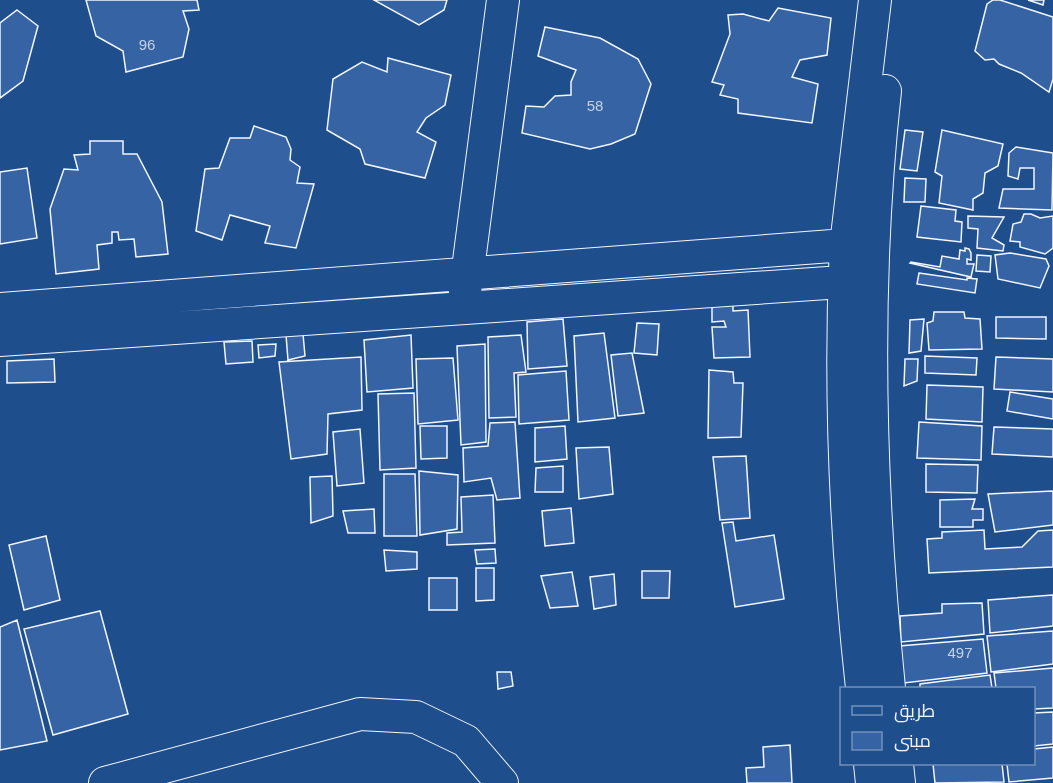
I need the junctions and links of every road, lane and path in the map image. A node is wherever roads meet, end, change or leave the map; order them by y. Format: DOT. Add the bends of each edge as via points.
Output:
graph roads {
  1 [pos="503,0"];
  2 [pos="875,0"];
  3 [pos="896,0"];
  4 [pos="859,244"];
  5 [pos="467,273"];
  6 [pos="858,281"];
  7 [pos="463,308"];
  8 [pos="0,309"];
  9 [pos="0,340"];
  10 [pos="862,687"];
  11 [pos="890,687"];
  12 [pos="870,765"];
  13 [pos="897,765"];
  14 [pos="105,783"];
  15 [pos="502,783"];
  16 [pos="872,783"];
  17 [pos="899,783"];
  1 -- 5 [label="street"];
  2 -- 4 [label="street"];
  3 -- 4 [label="street" via="883,109"];
  4 -- 5 [label="street"];
  4 -- 6 [label="street"];
  5 -- 7 [label="street"];
  5 -- 8 [label="street"];
  6 -- 7 [label="street"];
  6 -- 10 [label="street" via="845,458"];
  6 -- 11 [label="street"];
  7 -- 9 [label="street"];
  12 -- 16 [label="street"];
  13 -- 17 [label="street"];
  14 -- 15 [label="street" via="360,714 416,717 466,741"];
}
